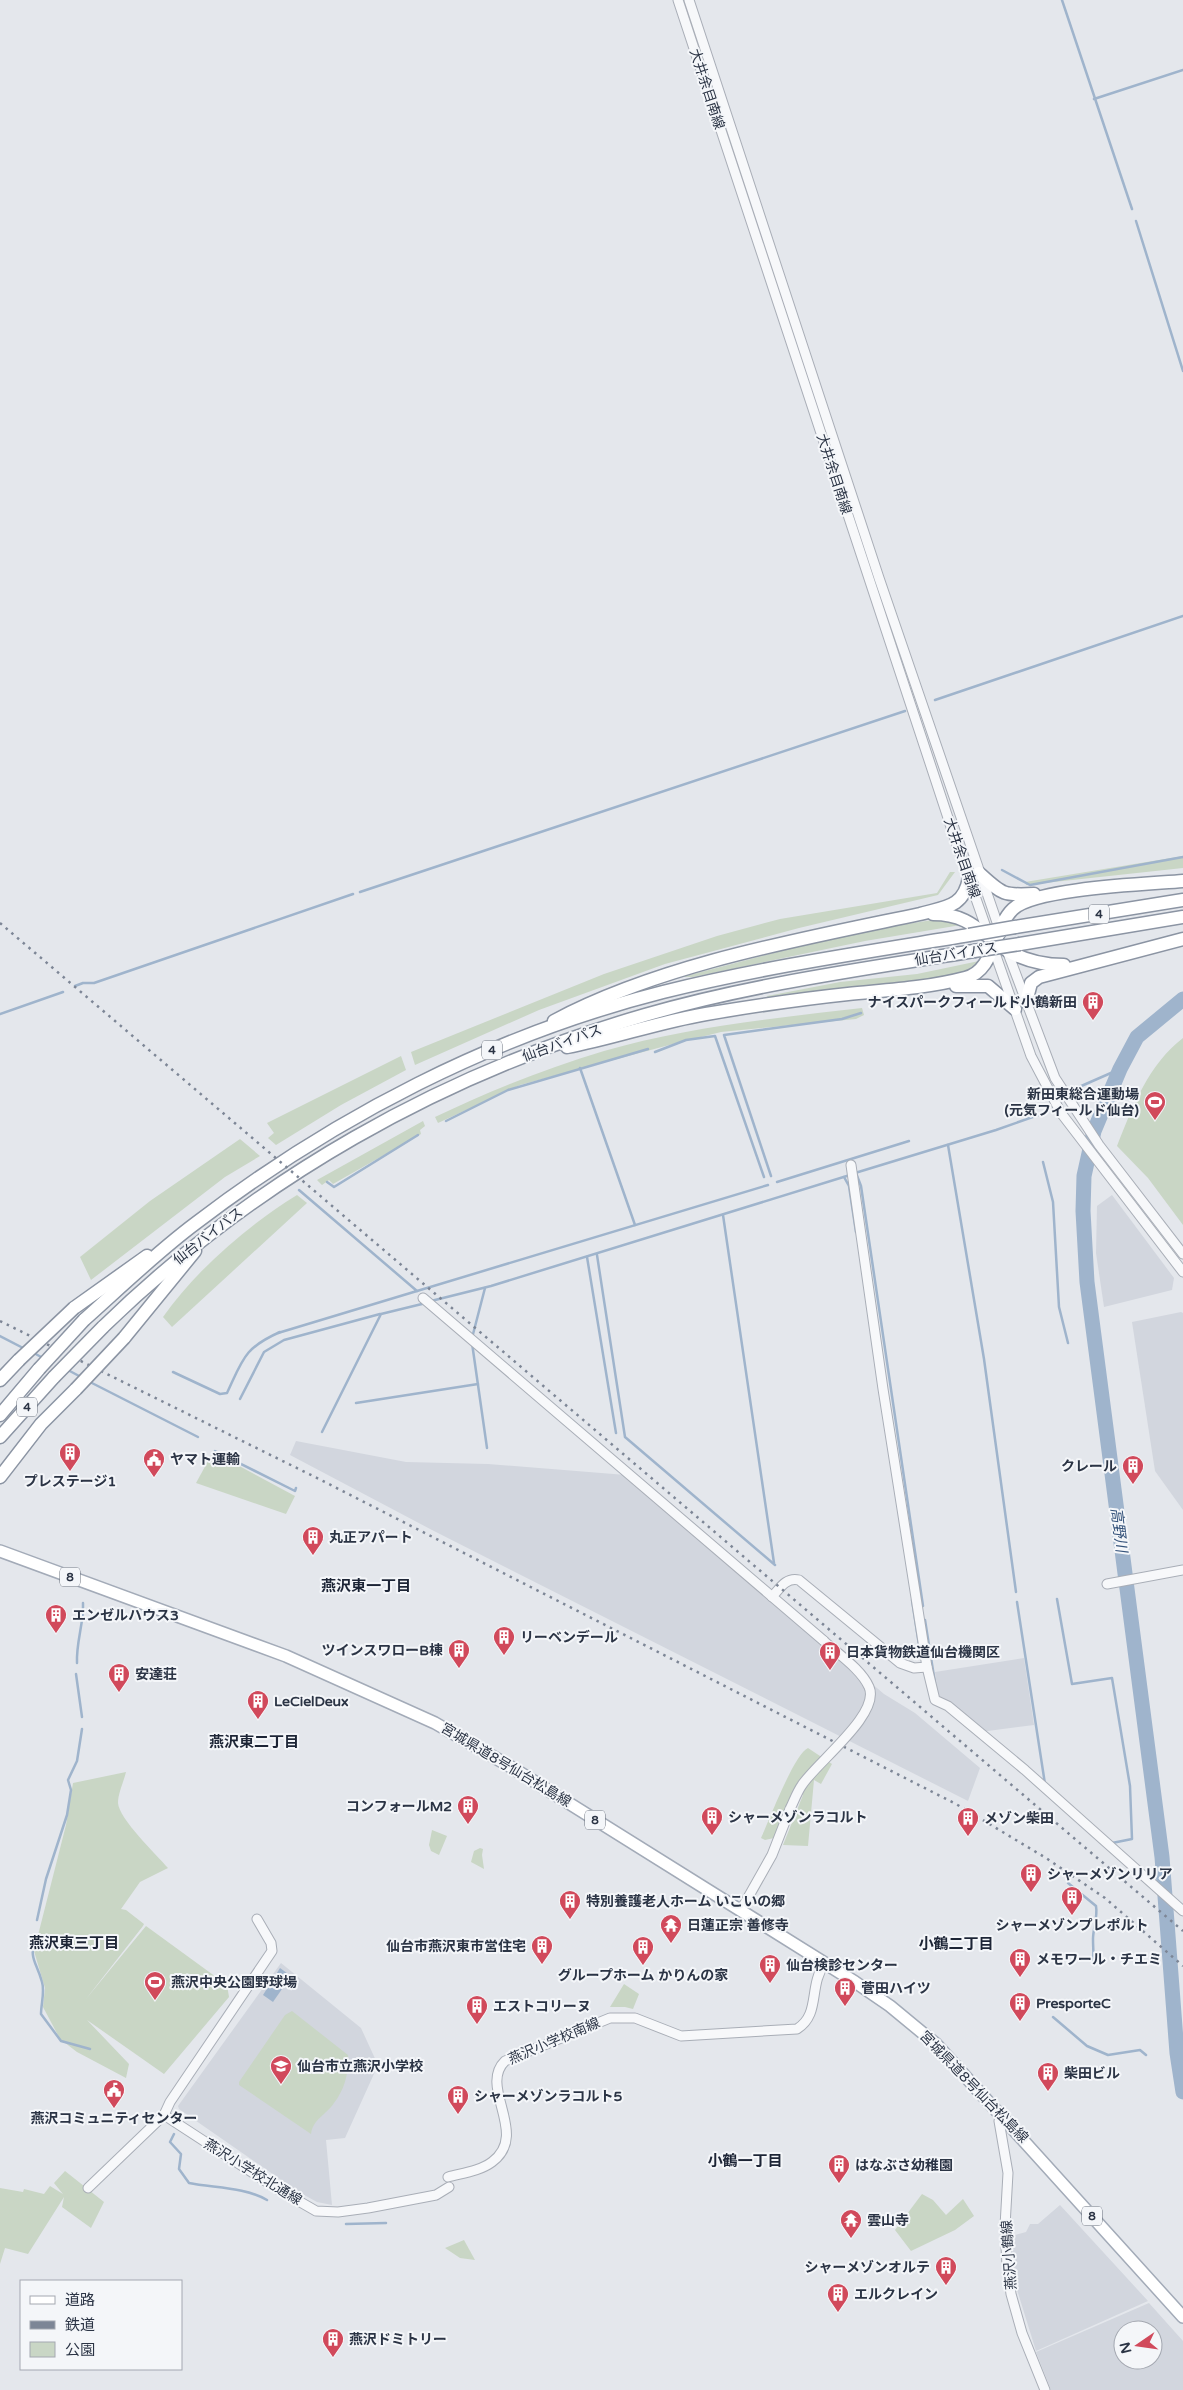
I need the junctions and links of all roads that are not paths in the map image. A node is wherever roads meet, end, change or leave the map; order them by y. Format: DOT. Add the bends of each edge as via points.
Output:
graph roads {
  1 [pos="678,0"];
  2 [pos="688,0"];
  3 [pos="974,876"];
  4 [pos="1183,881"];
  5 [pos="1062,893"];
  6 [pos="1183,900"];
  7 [pos="920,914"];
  8 [pos="1183,917"];
  9 [pos="994,938"];
  10 [pos="1183,939"];
  11 [pos="1007,950"];
  12 [pos="1080,964"];
  13 [pos="914,988"];
  14 [pos="1020,1005"];
  15 [pos="523,1037"];
  16 [pos="530,1054"];
  17 [pos="852,1170"];
  18 [pos="195,1224"];
  19 [pos="206,1237"];
  20 [pos="1183,1254"];
  21 [pos="1183,1272"];
  22 [pos="425,1300"];
  23 [pos="0,1380"];
  24 [pos="0,1415"];
  25 [pos="0,1437"];
  26 [pos="0,1477"];
  27 [pos="0,1551"];
  28 [pos="1183,1570"];
  29 [pos="1108,1584"];
  30 [pos="772,1597"];
  31 [pos="927,1667"];
  32 [pos="741,1910"];
  33 [pos="1183,1911"];
  34 [pos="257,1919"];
  35 [pos="824,1962"];
  36 [pos="164,2114"];
  37 [pos="1003,2115"];
  38 [pos="448,2177"];
  39 [pos="449,2187"];
  40 [pos="88,2188"];
  41 [pos="1183,2317"];
  42 [pos="1045,2390"];
  1 -- 3 [label="street, 大井余目南線"];
  2 -- 3 [label="street"];
  3 -- 5 [label="highway" via="1007,895"];
  3 -- 7 [label="highway" via="960,900"];
  3 -- 9 [label="street"];
  4 -- 5 [label="highway"];
  5 -- 9 [label="highway" via="1022,903 1012,910"];
  6 -- 15 [label="highway, 仙台バイパス / 4, bridge" via="718,979 661,993"];
  7 -- 9 [label="highway" via="960,917"];
  7 -- 15 [label="highway" via="720,960 645,982 580,1007"];
  8 -- 16 [label="highway, 仙台バイパス / 4, bridge" via="781,983 646,1015"];
  9 -- 11 [label="highway"];
  9 -- 13 [label="highway" via="981,967 967,978"];
  9 -- 14 [label="street"];
  10 -- 12 [label="highway"];
  11 -- 12 [label="highway" via="1037,963"];
  11 -- 14 [label="street"];
  12 -- 14 [label="highway" via="1039,976 1031,983"];
  13 -- 14 [label="highway" via="988,986"];
  13 -- 16 [label="highway" via="706,1014"];
  14 -- 20 [label="street" via="1055,1078 1080,1118"];
  14 -- 21 [label="street" via="1031,1056 1061,1113"];
  15 -- 18 [label="highway, 仙台バイパス / 4" via="400,1092 317,1141"];
  16 -- 19 [label="highway, 仙台バイパス / 4" via="434,1095 357,1134 272,1187"];
  17 -- 31 [label="street"];
  18 -- 23 [label="highway, bridge" via="74,1308"];
  18 -- 24 [label="highway, 仙台バイパス / 4, bridge" via="84,1320"];
  19 -- 25 [label="highway, 仙台バイパス / 4, bridge" via="149,1281"];
  19 -- 26 [label="highway, bridge" via="124,1338 41,1424"];
  22 -- 30 [label="street"];
  27 -- 32 [label="main road, 宮城県道8号仙台松島線 / 8" via="286,1656 435,1722"];
  28 -- 29 [label="street"];
  30 -- 31 [label="street" via="787,1581 792,1578 799,1580 900,1663 914,1668"];
  30 -- 32 [label="street, bridge" via="861,1674 870,1689 870,1704 857,1724 802,1785 772,1855"];
  31 -- 33 [label="street" via="935,1700 948,1706 1025,1770"];
  32 -- 35 [label="main road, 宮城県道8号仙台松島線 / 8"];
  34 -- 36 [label="street" via="271,1942 272,1952"];
  35 -- 37 [label="main road, 宮城県道8号仙台松島線 / 8" via="890,2006 936,2044"];
  35 -- 38 [label="street, 燕沢小学校南線" via="818,1973 810,2018 797,2029 696,2036 671,2034 635,2018 610,2018 505,2061 498,2068 496,2077 507,2131 505,2146 500,2155 480,2168"];
  36 -- 39 [label="street, 燕沢小学校北通線" via="316,2212 378,2206 436,2195"];
  36 -- 40 [label="street"];
  37 -- 41 [label="main road, 宮城県道8号仙台松島線 / 8"];
  37 -- 42 [label="street, 燕沢小鶴線" via="999,2121 1008,2173 1008,2275 1022,2333"];
}
